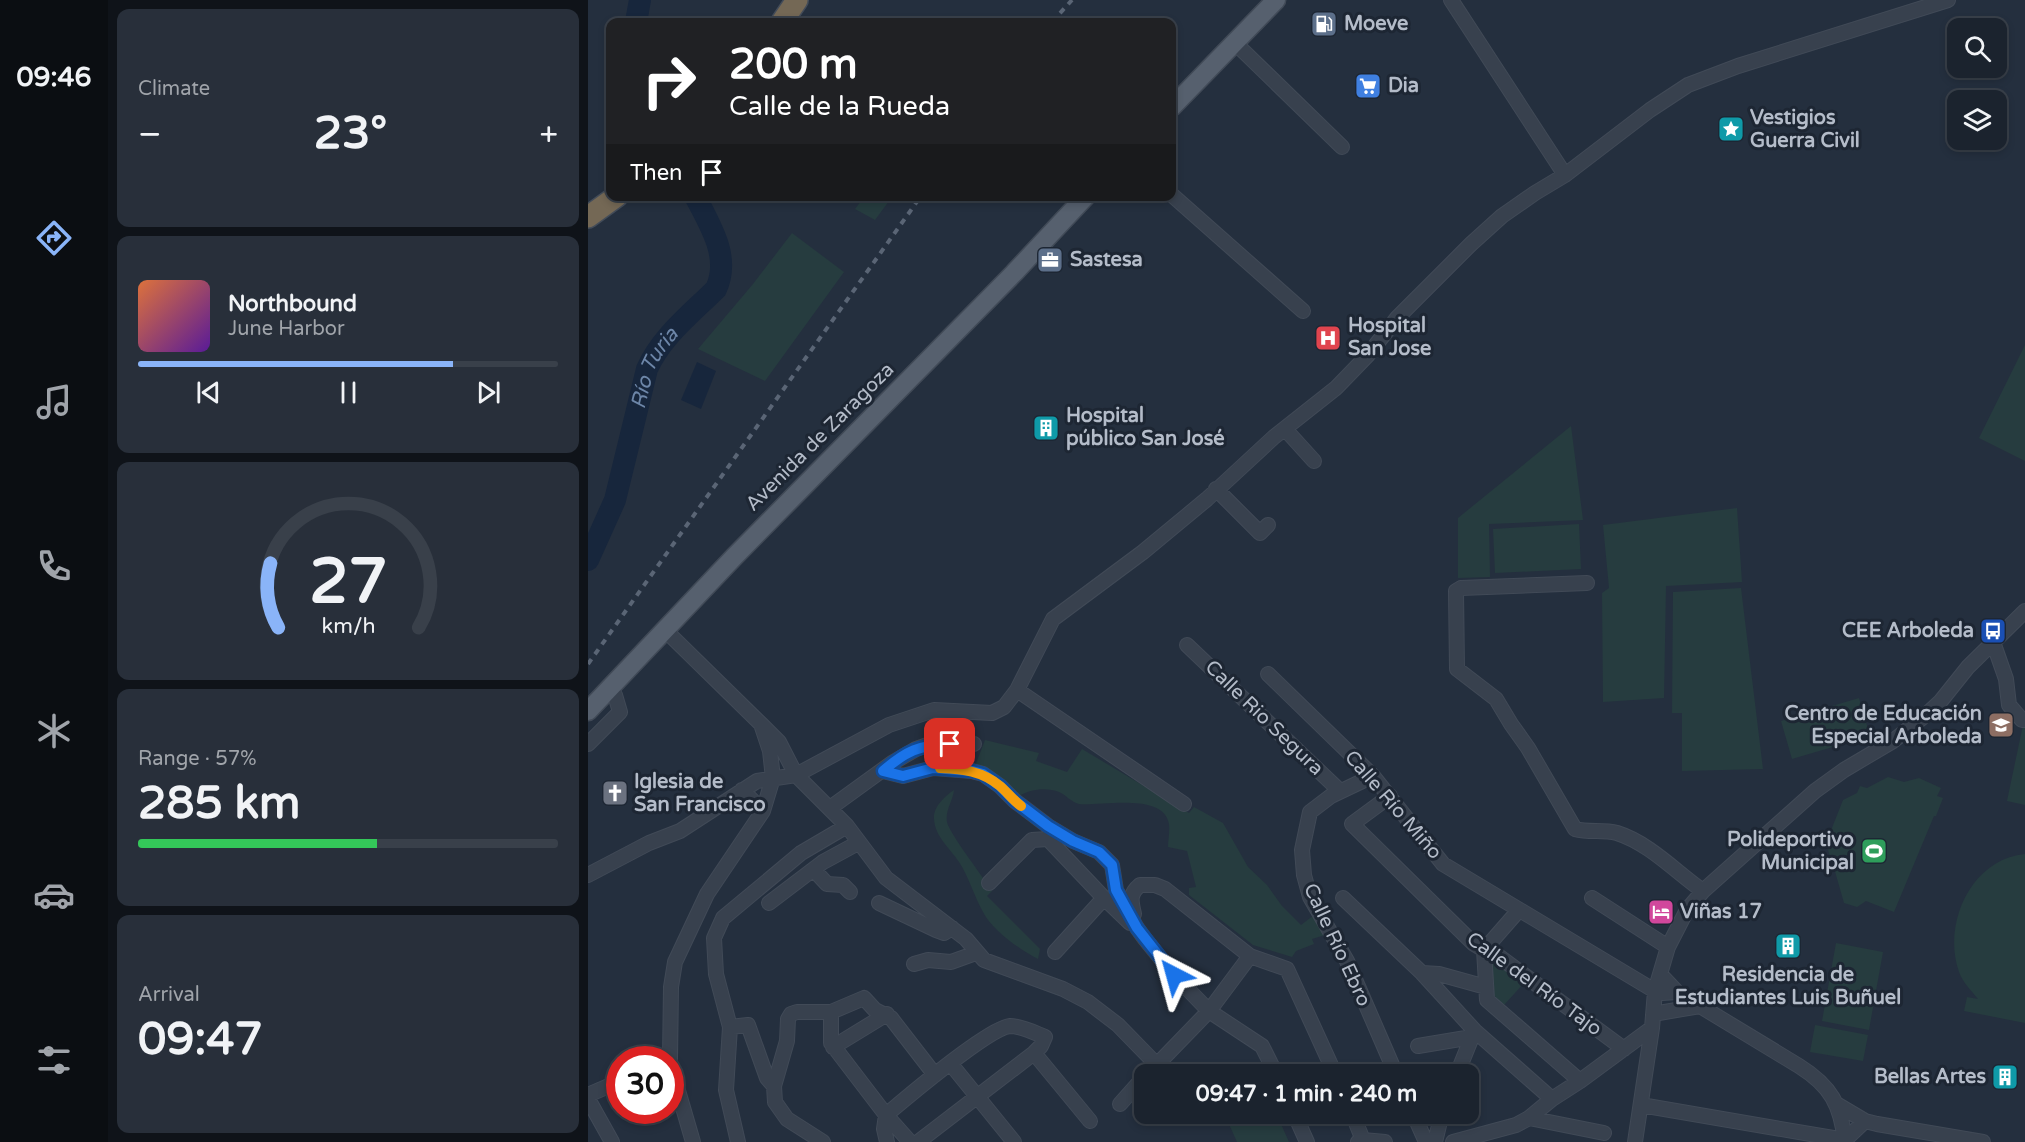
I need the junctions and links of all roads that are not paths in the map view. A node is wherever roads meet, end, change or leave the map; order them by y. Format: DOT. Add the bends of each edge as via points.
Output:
graph roads {
  1 [pos="797,0"];
  2 [pos="1275,0"];
  3 [pos="1451,0"];
  4 [pos="1948,0"];
  5 [pos="785,18"];
  6 [pos="1234,42"];
  7 [pos="1176,103"];
  8 [pos="1342,147"];
  9 [pos="1565,175"];
  10 [pos="1176,199"];
  11 [pos="610,201"];
  12 [pos="1081,201"];
  13 [pos="588,217"];
  14 [pos="1303,311"];
  15 [pos="1285,429"];
  16 [pos="1314,461"];
  17 [pos="1216,489"];
  18 [pos="1268,525"];
  19 [pos="1587,583"];
  20 [pos="2025,611"];
  21 [pos="664,630"];
  22 [pos="1993,642"];
  23 [pos="1187,645"];
  24 [pos="1268,674"];
  25 [pos="607,690"];
  26 [pos="1017,690"];
  27 [pos="588,711"];
  28 [pos="2025,720"];
  29 [pos="761,724"];
  30 [pos="588,744"];
  31 [pos="974,744"];
  32 [pos="883,771"];
  33 [pos="796,776"];
  34 [pos="1372,776"];
  35 [pos="773,778"];
  36 [pos="742,790"];
  37 [pos="1340,791"];
  38 [pos="1390,796"];
  39 [pos="1184,804"];
  40 [pos="830,808"];
  41 [pos="762,811"];
  42 [pos="847,826"];
  43 [pos="858,843"];
  44 [pos="814,870"];
  45 [pos="592,873"];
  46 [pos="988,883"];
  47 [pos="850,892"];
  48 [pos="1699,896"];
  49 [pos="1104,898"];
  50 [pos="1343,898"];
  51 [pos="1592,898"];
  52 [pos="769,903"];
  53 [pos="879,903"];
  54 [pos="1519,910"];
  55 [pos="952,928"];
  56 [pos="1137,928"];
  57 [pos="1668,947"];
  58 [pos="1484,950"];
  59 [pos="1055,952"];
  60 [pos="976,953"];
  61 [pos="1250,956"];
  62 [pos="914,964"];
  63 [pos="1422,973"];
  64 [pos="1659,974"];
  65 [pos="1486,987"];
  66 [pos="1655,992"];
  67 [pos="1677,992"];
  68 [pos="1700,1006"];
  69 [pos="1209,1011"];
  70 [pos="831,1012"];
  71 [pos="887,1014"];
  72 [pos="1653,1021"];
  73 [pos="730,1027"];
  74 [pos="1474,1034"];
  75 [pos="670,1046"];
  76 [pos="1418,1046"];
  77 [pos="833,1047"];
  78 [pos="1038,1049"];
  79 [pos="1624,1049"];
  80 [pos="950,1063"];
  81 [pos="1144,1064"];
  82 [pos="1157,1064"];
  83 [pos="1270,1064"];
  84 [pos="1330,1064"];
  85 [pos="1392,1064"];
  86 [pos="1461,1064"];
  87 [pos="935,1075"];
  88 [pos="1580,1081"];
  89 [pos="774,1086"];
  90 [pos="606,1088"];
  91 [pos="1134,1089"];
  92 [pos="978,1095"];
  93 [pos="588,1097"];
  94 [pos="1552,1099"];
  95 [pos="1120,1104"];
  96 [pos="1838,1104"];
  97 [pos="1641,1105"];
  98 [pos="684,1110"];
  99 [pos="886,1115"];
  100 [pos="1529,1118"];
  101 [pos="1090,1121"];
  102 [pos="1866,1121"];
  103 [pos="1299,1124"];
  104 [pos="1355,1124"];
  105 [pos="1418,1124"];
  106 [pos="1439,1124"];
  107 [pos="1604,1133"];
  108 [pos="919,1141"];
  109 [pos="1360,1141"];
  110 [pos="1845,1141"];
  111 [pos="612,1142"];
  112 [pos="693,1142"];
  113 [pos="738,1142"];
  114 [pos="823,1142"];
  115 [pos="887,1142"];
  116 [pos="1014,1142"];
  117 [pos="1307,1142"];
  118 [pos="1385,1142"];
  119 [pos="1426,1142"];
  120 [pos="1435,1142"];
  121 [pos="1453,1142"];
  122 [pos="1635,1142"];
  123 [pos="1983,1142"];
  1 -- 5 [label="highway"];
  2 -- 6 [label="main road"];
  3 -- 9 [label="street"];
  4 -- 9 [label="street" via="1688,84"];
  6 -- 7 [label="main road"];
  6 -- 8 [label="street"];
  9 -- 15 [label="street" via="1502,216 1471,244 1397,318 1353,372"];
  10 -- 14 [label="street"];
  11 -- 13 [label="highway"];
  12 -- 21 [label="main road, Avenida de Zaragoza"];
  15 -- 16 [label="street"];
  15 -- 17 [label="street"];
  17 -- 18 [label="street" via="1260,533"];
  17 -- 26 [label="street" via="1143,552 1053,619"];
  19 -- 48 [label="street" via="1455,591 1457,669 1497,699 1575,829 1616,833 1643,845"];
  20 -- 22 [label="street"];
  21 -- 25 [label="main road, Avenida de Zaragoza"];
  21 -- 29 [label="street"];
  22 -- 28 [label="street" via="2006,679 2009,705"];
  22 -- 48 [label="street" via="1913,726 1815,791"];
  23 -- 37 [label="street, Calle Rio Segura"];
  24 -- 34 [label="street, Calle Río Miño"];
  25 -- 27 [label="main road, Avenida de Zaragoza"];
  25 -- 30 [label="street" via="615,695 620,712"];
  26 -- 33 [label="street" via="1004,707 992,713 934,710 913,715 852,743"];
  26 -- 39 [label="street"];
  29 -- 33 [label="street" via="779,742"];
  29 -- 35 [label="street"];
  31 -- 32 [label="street" via="916,748"];
  32 -- 40 [label="street"];
  32 -- 56 [label="street" via="903,776 933,768 983,774 1048,826 1099,852 1112,865 1116,890"];
  33 -- 35 [label="street"];
  33 -- 40 [label="street"];
  34 -- 37 [label="street, Calle Río Ebro"];
  34 -- 38 [label="street, Calle Río Miño"];
  35 -- 36 [label="street"];
  35 -- 41 [label="street"];
  36 -- 41 [label="street"];
  36 -- 45 [label="street" via="680,831"];
  37 -- 85 [label="street, Calle Río Ebro" via="1310,812 1302,850 1304,875 1310,897 1347,962"];
  38 -- 54 [label="street, Calle Río Miño" via="1443,864"];
  38 -- 58 [label="street, Calle del Río Tajo" via="1352,824"];
  40 -- 42 [label="street"];
  41 -- 75 [label="street" via="707,894 675,962"];
  42 -- 43 [label="street"];
  42 -- 73 [label="street" via="801,853 723,918 714,938 714,959"];
  43 -- 44 [label="street"];
  43 -- 55 [label="street" via="886,878"];
  44 -- 47 [label="street" via="827,884 843,885"];
  44 -- 52 [label="street"];
  46 -- 49 [label="street" via="1032,840 1048,839"];
  48 -- 57 [label="street" via="1680,921"];
  49 -- 56 [label="street"];
  49 -- 59 [label="street"];
  50 -- 63 [label="street"];
  51 -- 57 [label="street"];
  53 -- 55 [label="street" via="944,933"];
  54 -- 58 [label="street"];
  54 -- 66 [label="street, Calle Río Miño"];
  55 -- 60 [label="street"];
  56 -- 61 [label="street" via="1133,891 1140,885 1155,885"];
  56 -- 69 [label="street"];
  57 -- 64 [label="street"];
  58 -- 65 [label="street"];
  58 -- 79 [label="street, Calle del Río Tajo" via="1493,952"];
  60 -- 62 [label="street" via="951,962 928,960"];
  60 -- 81 [label="street" via="984,960 1088,1002 1118,1025"];
  61 -- 69 [label="street"];
  61 -- 84 [label="street" via="1287,969"];
  63 -- 65 [label="street"];
  63 -- 74 [label="street"];
  64 -- 66 [label="street"];
  64 -- 67 [label="street"];
  65 -- 88 [label="street" via="1486,1000"];
  66 -- 67 [label="street"];
  66 -- 72 [label="street"];
  67 -- 68 [label="street"];
  68 -- 72 [label="street"];
  68 -- 96 [label="street" via="1809,1073"];
  69 -- 82 [label="street"];
  69 -- 83 [label="street" via="1262,1046"];
  70 -- 71 [label="street" via="864,998 875,1010"];
  70 -- 77 [label="street"];
  70 -- 89 [label="street" via="791,1014"];
  71 -- 77 [label="street"];
  71 -- 87 [label="street"];
  72 -- 79 [label="street"];
  72 -- 97 [label="street"];
  73 -- 89 [label="street" via="748,1025 767,1078"];
  73 -- 113 [label="street" via="726,1090"];
  74 -- 76 [label="street"];
  74 -- 86 [label="street"];
  74 -- 94 [label="street"];
  77 -- 99 [label="street"];
  78 -- 80 [label="street" via="1045,1037 1009,1026"];
  78 -- 92 [label="street"];
  78 -- 101 [label="street"];
  79 -- 88 [label="street"];
  80 -- 87 [label="street"];
  80 -- 92 [label="street"];
  87 -- 99 [label="street"];
  88 -- 94 [label="street"];
  89 -- 114 [label="street" via="775,1102 787,1119"];
  90 -- 93 [label="street"];
  91 -- 95 [label="street"];
  92 -- 108 [label="street"];
  92 -- 116 [label="street"];
  93 -- 111 [label="street"];
  94 -- 100 [label="street"];
  96 -- 102 [label="street"];
  96 -- 110 [label="street"];
  97 -- 110 [label="street"];
  97 -- 122 [label="street"];
  98 -- 112 [label="street"];
  99 -- 108 [label="street"];
  99 -- 115 [label="street"];
  100 -- 107 [label="street"];
  100 -- 121 [label="street"];
  102 -- 110 [label="street"];
  102 -- 123 [label="street"];
  103 -- 117 [label="street"];
  104 -- 109 [label="street"];
  105 -- 119 [label="street"];
  106 -- 120 [label="street"];
  109 -- 118 [label="street"];
}
